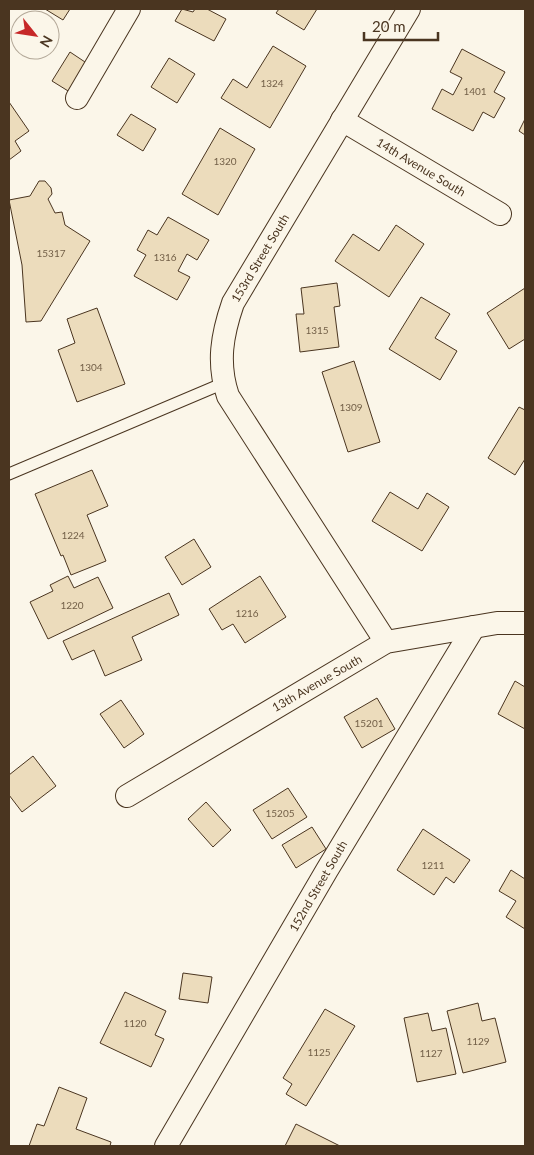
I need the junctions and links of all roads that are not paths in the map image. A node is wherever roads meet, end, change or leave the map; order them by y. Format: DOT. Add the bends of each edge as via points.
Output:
graph roads {
  1 [pos="129,9"];
  2 [pos="409,9"];
  3 [pos="78,98"];
  4 [pos="342,120"];
  5 [pos="500,214"];
  6 [pos="224,383"];
  7 [pos="9,474"];
  8 [pos="525,623"];
  9 [pos="474,627"];
  10 [pos="386,642"];
  11 [pos="127,796"];
  12 [pos="166,1146"];
  1 -- 3 [label="street"];
  2 -- 4 [label="street, 153rd Street South"];
  4 -- 5 [label="street, 14th Avenue South"];
  4 -- 6 [label="street, 153rd Street South" via="233,303 220,349"];
  6 -- 7 [label="lane"];
  6 -- 10 [label="street, 153rd Street South" via="228,396"];
  8 -- 9 [label="street, 13th Avenue South"];
  9 -- 10 [label="street, 13th Avenue South"];
  9 -- 12 [label="street, 152nd Street South"];
  10 -- 11 [label="street, 13th Avenue South"];
}
